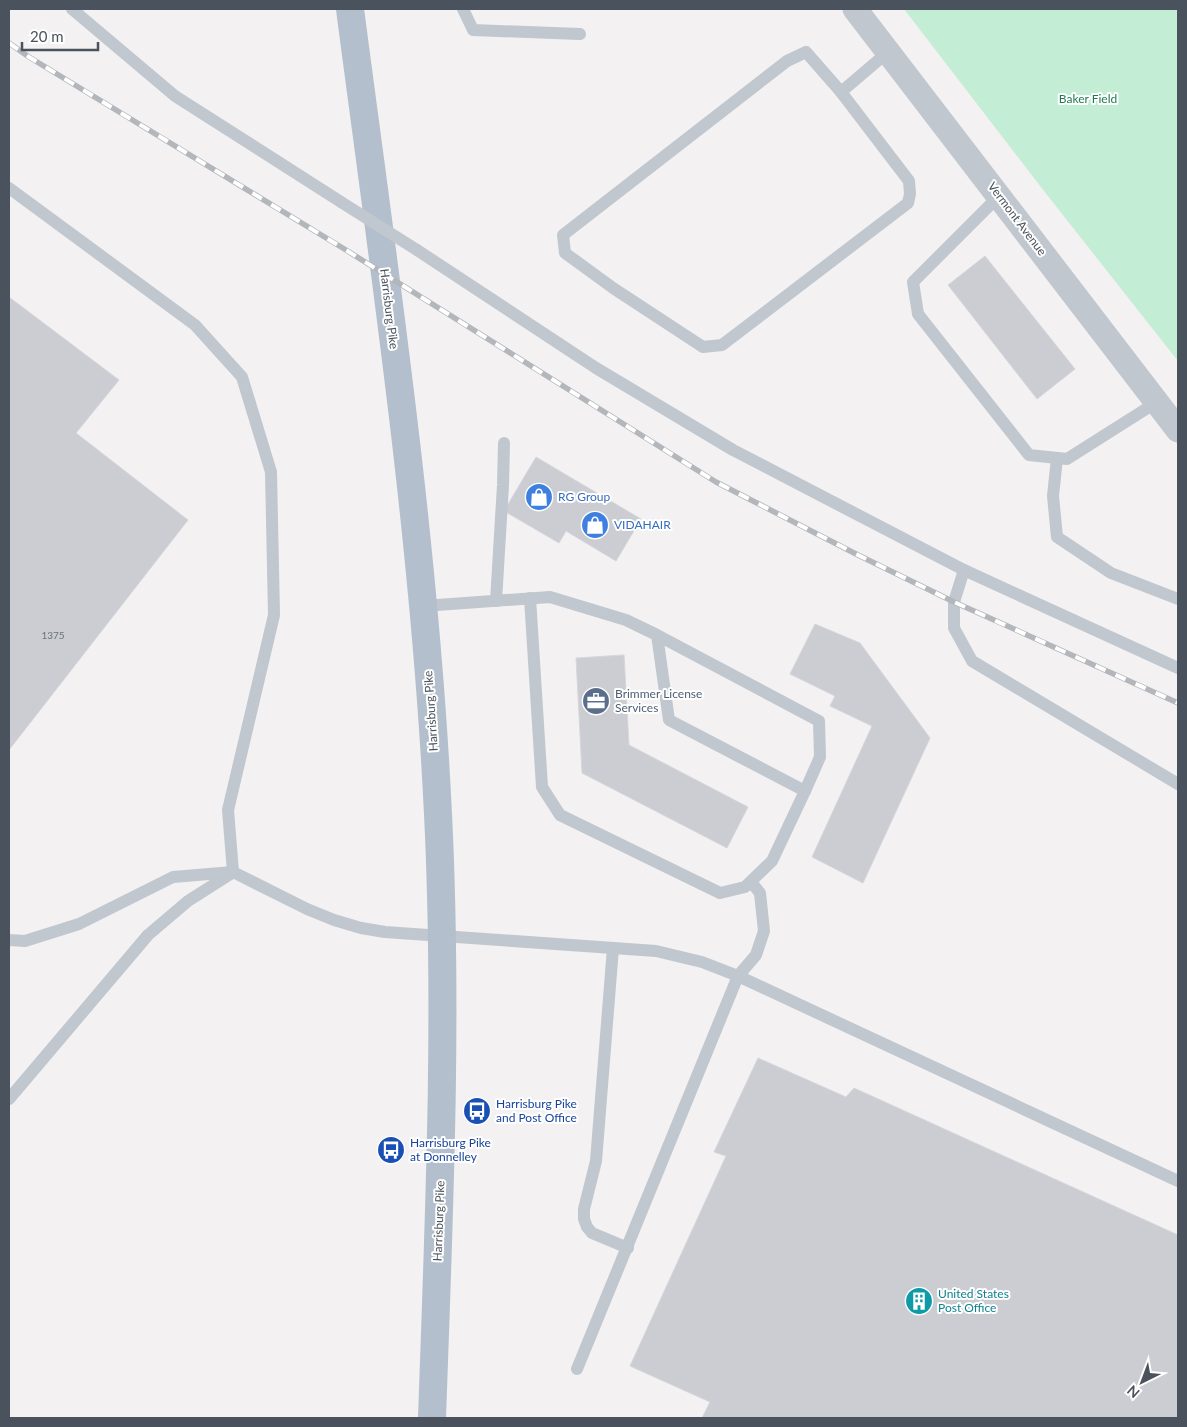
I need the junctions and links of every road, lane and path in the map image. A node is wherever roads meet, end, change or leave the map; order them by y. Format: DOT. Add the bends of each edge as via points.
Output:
graph roads {
  1 [pos="72,9"];
  2 [pos="350,9"];
  3 [pos="464,9"];
  4 [pos="855,9"];
  5 [pos="580,34"];
  6 [pos="888,52"];
  7 [pos="841,92"];
  8 [pos="9,188"];
  9 [pos="999,196"];
  10 [pos="1157,402"];
  11 [pos="1178,430"];
  12 [pos="504,444"];
  13 [pos="1058,458"];
  14 [pos="964,570"];
  15 [pos="530,598"];
  16 [pos="1178,599"];
  17 [pos="496,601"];
  18 [pos="422,606"];
  19 [pos="657,635"];
  20 [pos="1178,668"];
  21 [pos="1178,784"];
  22 [pos="805,791"];
  23 [pos="233,872"];
  24 [pos="751,882"];
  25 [pos="443,936"];
  26 [pos="9,940"];
  27 [pos="613,948"];
  28 [pos="738,976"];
  29 [pos="9,1099"];
  30 [pos="1178,1181"];
  31 [pos="628,1248"];
  32 [pos="577,1369"];
  33 [pos="432,1418"];
  1 -- 14 [label="lane, bridge" via="175,96 596,368 733,450"];
  2 -- 18 [label="main road, Harrisburg Pike" via="412,495"];
  3 -- 5 [label="lane" via="473,30"];
  4 -- 6 [label="street, Vermont Avenue"];
  6 -- 7 [label="lane"];
  6 -- 9 [label="street, Vermont Avenue"];
  7 -- 7 [label="lane" via="806,52 787,61 563,235 565,253 703,347 722,345 908,203 909,181"];
  8 -- 23 [label="lane" via="195,325 242,377 271,472 274,615 228,810"];
  9 -- 10 [label="street, Vermont Avenue"];
  9 -- 13 [label="lane" via="913,282 918,314 1029,455"];
  10 -- 11 [label="street, Vermont Avenue"];
  10 -- 13 [label="lane" via="1067,459"];
  12 -- 17 [label="lane"];
  13 -- 16 [label="lane" via="1053,496 1057,537 1111,573"];
  14 -- 20 [label="lane"];
  14 -- 21 [label="lane" via="954,602 954,628 972,661"];
  15 -- 17 [label="lane"];
  15 -- 19 [label="lane" via="550,597 626,620"];
  15 -- 24 [label="lane" via="542,788 560,815 720,893"];
  17 -- 18 [label="lane"];
  18 -- 25 [label="main road, Harrisburg Pike" via="430,689"];
  19 -- 22 [label="lane" via="669,720"];
  19 -- 22 [label="lane" via="819,721 820,757"];
  22 -- 24 [label="lane" via="772,861"];
  23 -- 25 [label="lane" via="334,920 385,932"];
  23 -- 26 [label="lane" via="173,877 79,924 25,940"];
  23 -- 29 [label="lane" via="188,902 148,935"];
  24 -- 28 [label="lane" via="760,893 764,931 756,955"];
  25 -- 27 [label="lane"];
  25 -- 33 [label="main road, Harrisburg Pike" via="441,1168"];
  27 -- 28 [label="lane" via="680,956"];
  27 -- 31 [label="lane" via="596,1161 584,1219 592,1233"];
  28 -- 30 [label="lane"];
  28 -- 31 [label="lane"];
  31 -- 32 [label="lane"];
}
